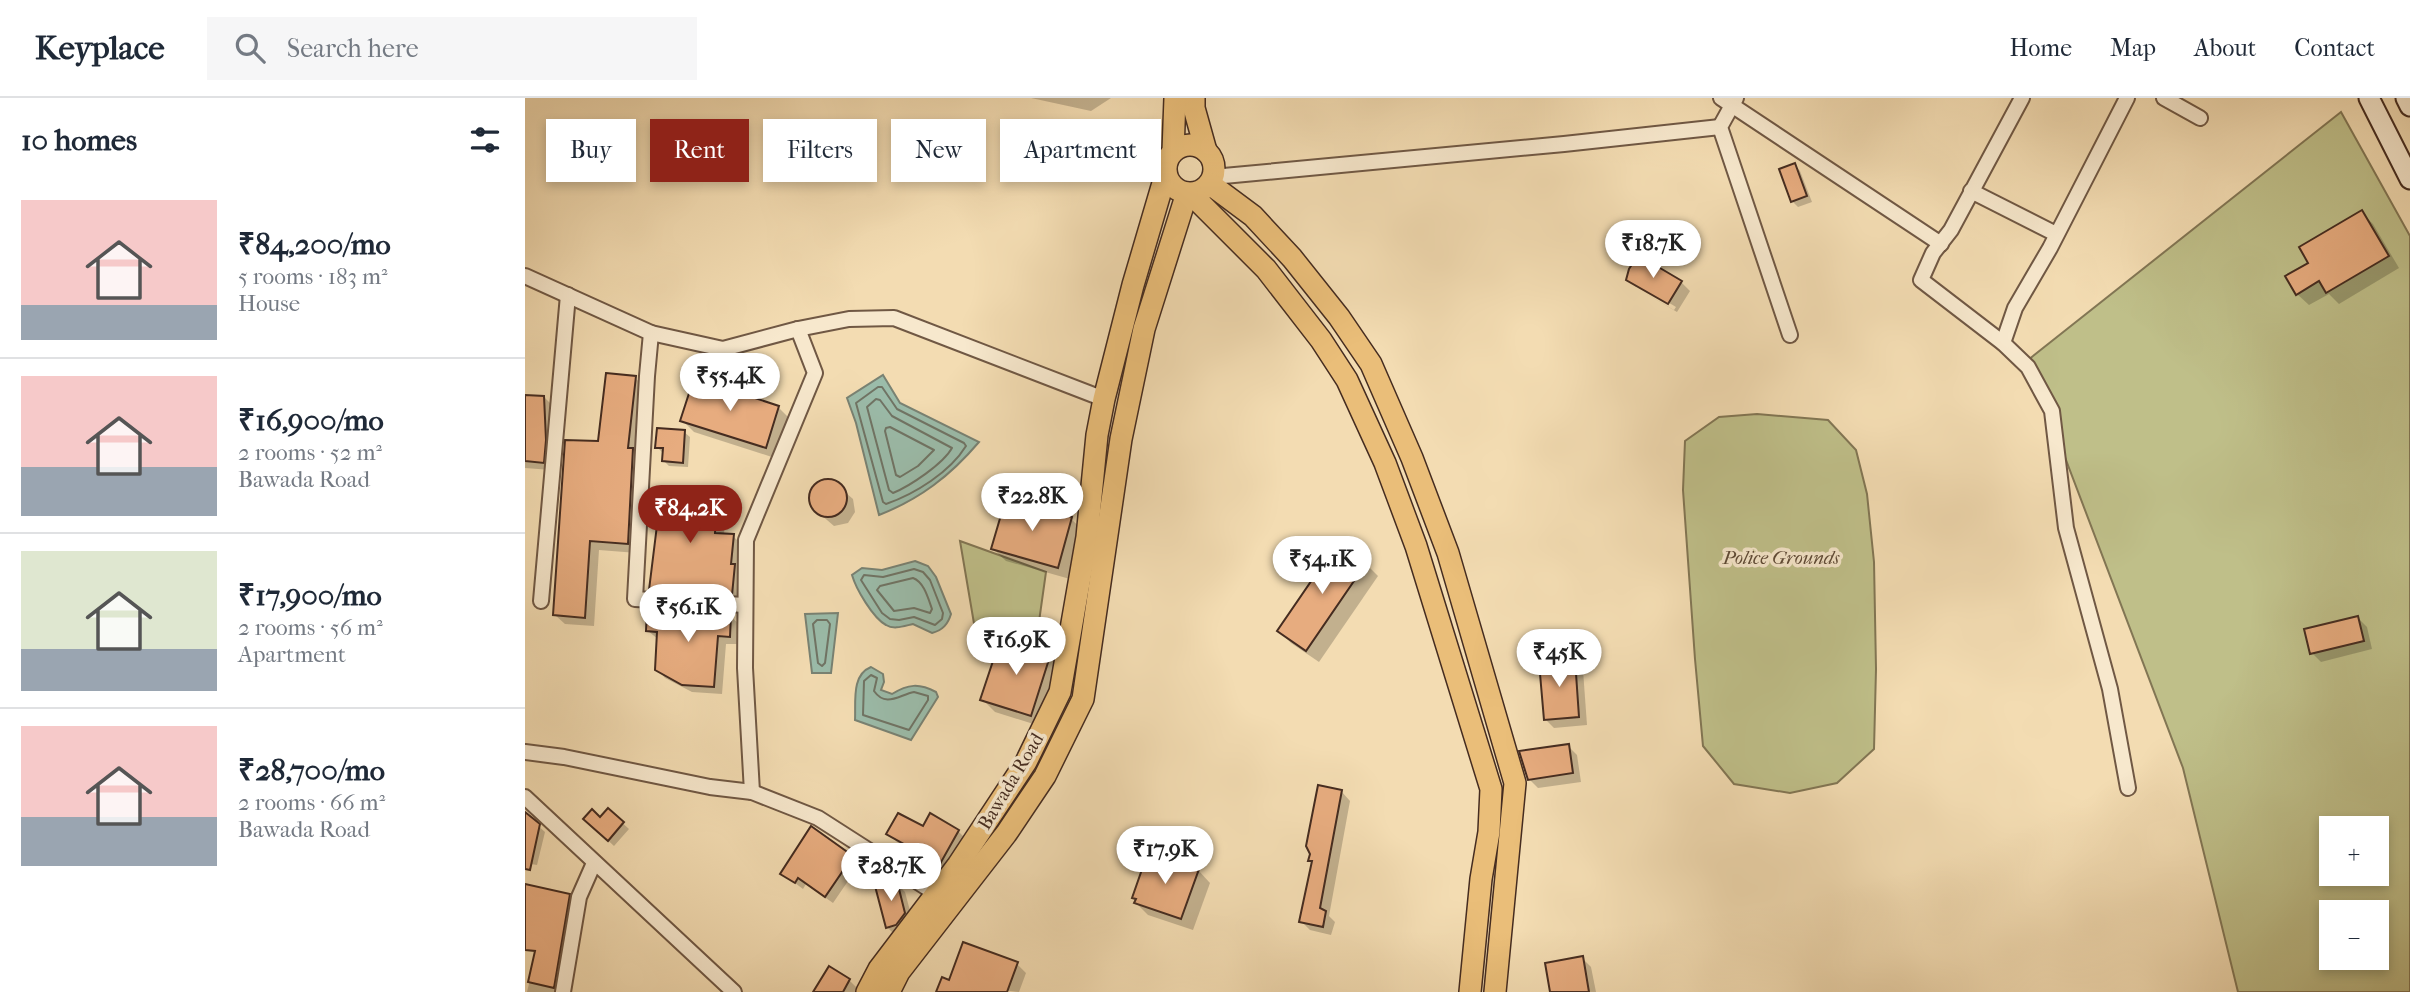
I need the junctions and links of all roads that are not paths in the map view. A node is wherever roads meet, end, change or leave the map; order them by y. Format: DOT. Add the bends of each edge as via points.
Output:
graph roads {
  1 [pos="1175,98"];
  2 [pos="1194,98"];
  3 [pos="2022,98"];
  4 [pos="2127,98"];
  5 [pos="2164,98"];
  6 [pos="2369,98"];
  7 [pos="2406,98"];
  8 [pos="1730,100"];
  9 [pos="2410,106"];
  10 [pos="2200,118"];
  11 [pos="1720,127"];
  12 [pos="1173,151"];
  13 [pos="1206,151"];
  14 [pos="1166,173"];
  15 [pos="2410,179"];
  16 [pos="1200,187"];
  17 [pos="1971,191"];
  18 [pos="2056,234"];
  19 [pos="1941,244"];
  20 [pos="525,275"];
  21 [pos="568,295"];
  22 [pos="798,329"];
  23 [pos="651,333"];
  24 [pos="1790,335"];
  25 [pos="2003,343"];
  26 [pos="1104,399"];
  27 [pos="541,601"];
  28 [pos="745,605"];
  29 [pos="525,752"];
  30 [pos="1515,783"];
  31 [pos="2127,788"];
  32 [pos="1492,789"];
  33 [pos="752,792"];
  34 [pos="525,797"];
  35 [pos="594,863"];
  36 [pos="935,893"];
  37 [pos="563,992"];
  38 [pos="734,992"];
  39 [pos="867,992"];
  40 [pos="889,992"];
  41 [pos="1470,992"];
  42 [pos="1495,992"];
  1 -- 12 [label="main road"];
  2 -- 13 [label="main road"];
  3 -- 17 [label="street"];
  4 -- 18 [label="street"];
  5 -- 10 [label="street"];
  6 -- 15 [label="main road"];
  7 -- 9 [label="main road"];
  8 -- 11 [label="street"];
  8 -- 19 [label="street"];
  11 -- 16 [label="street"];
  11 -- 24 [label="street"];
  12 -- 13 [label="main road" via="1186,145"];
  12 -- 14 [label="main road"];
  13 -- 16 [label="main road" via="1214,163"];
  14 -- 16 [label="main road" via="1177,190"];
  14 -- 26 [label="main road, Bawada Road"];
  16 -- 30 [label="main road" via="1253,216 1339,317 1371,365 1448,553"];
  16 -- 32 [label="main road" via="1321,340 1347,380 1416,546"];
  16 -- 40 [label="main road" via="1144,329 1121,439 1083,699 1045,775 1006,834 899,972"];
  17 -- 18 [label="street"];
  17 -- 19 [label="street"];
  18 -- 25 [label="street" via="2015,308"];
  19 -- 25 [label="street" via="1921,280"];
  20 -- 21 [label="street"];
  21 -- 23 [label="street"];
  21 -- 27 [label="street"];
  22 -- 23 [label="street" via="723,349"];
  22 -- 26 [label="street" via="849,319 894,318"];
  22 -- 28 [label="street" via="815,373 745,540"];
  23 -- 28 [label="street" via="635,599"];
  25 -- 31 [label="street" via="2028,367 2052,411 2066,528 2110,689"];
  26 -- 36 [label="main road, Bawada Road" via="1061,692 1027,762"];
  28 -- 33 [label="street"];
  29 -- 33 [label="street"];
  30 -- 32 [label="main road"];
  30 -- 42 [label="main road"];
  32 -- 41 [label="main road"];
  33 -- 36 [label="street" via="818,818"];
  34 -- 35 [label="street"];
  35 -- 37 [label="street" via="579,897"];
  35 -- 38 [label="street"];
  36 -- 39 [label="main road, Bawada Road"];
}
